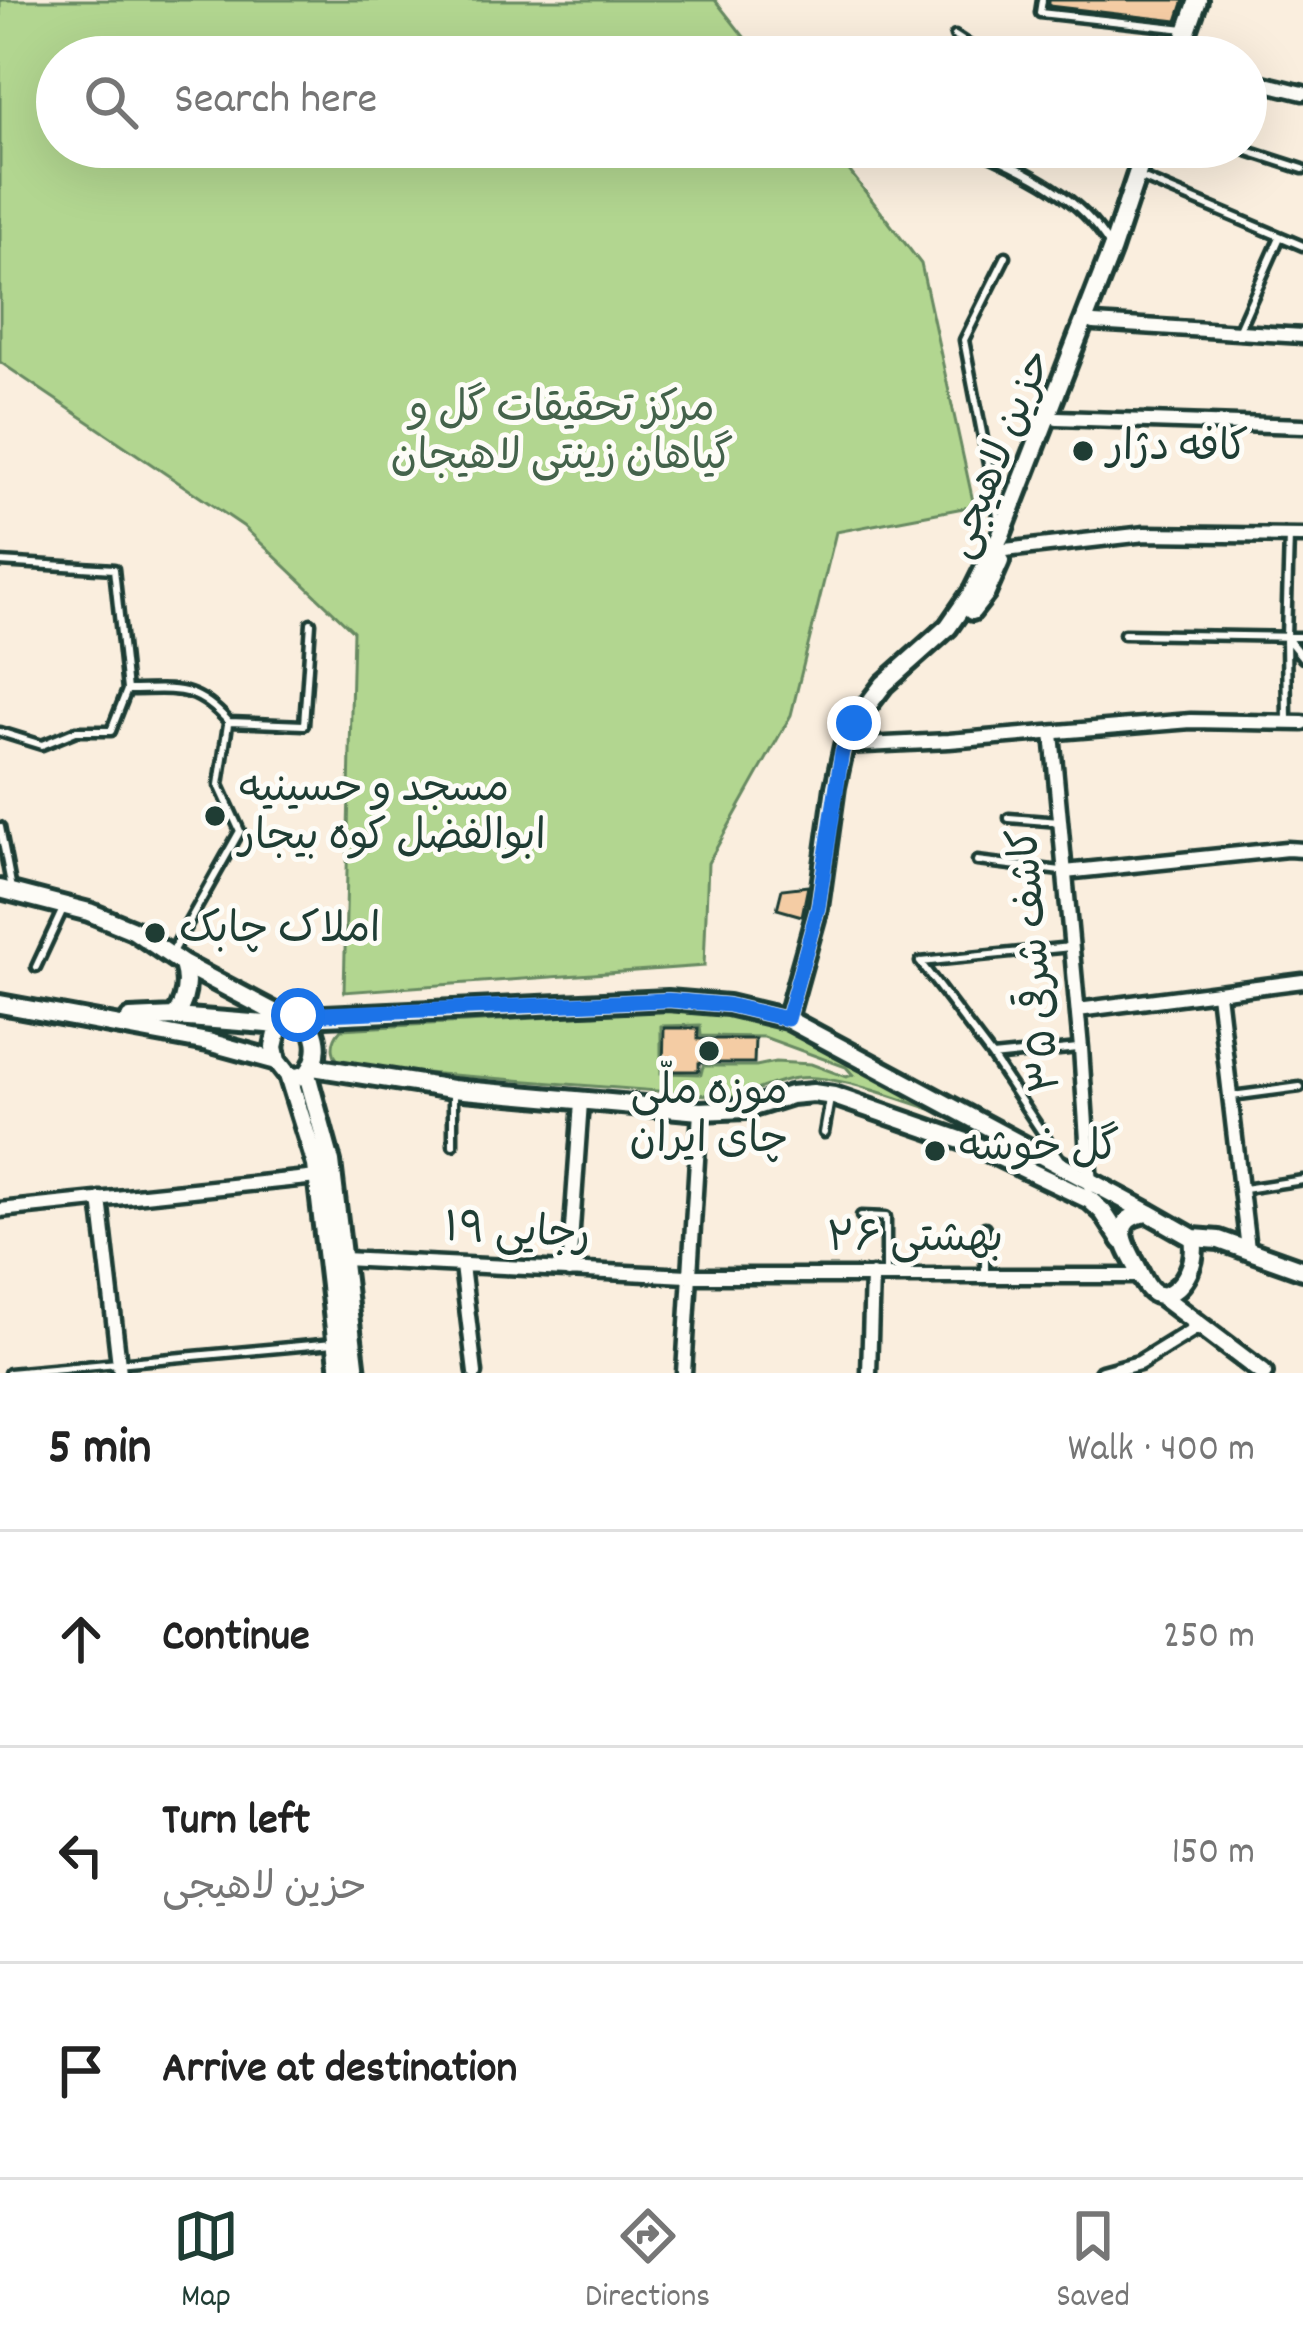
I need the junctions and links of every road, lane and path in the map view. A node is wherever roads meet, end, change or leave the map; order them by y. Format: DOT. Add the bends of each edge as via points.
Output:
graph roads {
  1 [pos="1042,0"];
  2 [pos="1203,0"];
  3 [pos="1188,29"];
  4 [pos="1187,36"];
  5 [pos="1190,36"];
  6 [pos="1267,85"];
  7 [pos="1302,93"];
  8 [pos="1303,106"];
  9 [pos="1267,158"];
  10 [pos="1019,168"];
  11 [pos="1142,168"];
  12 [pos="1146,168"];
  13 [pos="1303,170"];
  14 [pos="1144,179"];
  15 [pos="1280,236"];
  16 [pos="1303,246"];
  17 [pos="1112,249"];
  18 [pos="1006,256"];
  19 [pos="1089,321"];
  20 [pos="1238,332"];
  21 [pos="1299,336"];
  22 [pos="1057,418"];
  23 [pos="1296,425"];
  24 [pos="1296,536"];
  25 [pos="1003,543"];
  26 [pos="0,562"];
  27 [pos="310,623"];
  28 [pos="1124,634"];
  29 [pos="1286,637"];
  30 [pos="1303,637"];
  31 [pos="1303,658"];
  32 [pos="127,690"];
  33 [pos="229,722"];
  34 [pos="1287,722"];
  35 [pos="1303,723"];
  36 [pos="0,732"];
  37 [pos="1052,733"];
  38 [pos="844,746"];
  39 [pos="1009,818"];
  40 [pos="1060,822"];
  41 [pos="0,827"];
  42 [pos="1303,850"];
  43 [pos="977,861"];
  44 [pos="1065,872"];
  45 [pos="6,891"];
  46 [pos="64,906"];
  47 [pos="1072,947"];
  48 [pos="177,959"];
  49 [pos="36,967"];
  50 [pos="1303,981"];
  51 [pos="1218,992"];
  52 [pos="0,1004"];
  53 [pos="1078,1010"];
  54 [pos="175,1017"];
  55 [pos="787,1019"];
  56 [pos="289,1020"];
  57 [pos="100,1021"];
  58 [pos="1081,1048"];
  59 [pos="992,1058"];
  60 [pos="296,1069"];
  61 [pos="1300,1087"];
  62 [pos="452,1089"];
  63 [pos="831,1095"];
  64 [pos="1230,1096"];
  65 [pos="581,1102"];
  66 [pos="700,1111"];
  67 [pos="311,1121"];
  68 [pos="824,1133"];
  69 [pos="453,1145"];
  70 [pos="1066,1168"];
  71 [pos="317,1177"];
  72 [pos="1303,1180"];
  73 [pos="1240,1189"];
  74 [pos="1090,1191"];
  75 [pos="100,1199"];
  76 [pos="0,1210"];
  77 [pos="1148,1213"];
  78 [pos="861,1216"];
  79 [pos="986,1227"];
  80 [pos="1193,1238"];
  81 [pos="1122,1241"];
  82 [pos="1248,1249"];
  83 [pos="343,1259"];
  84 [pos="462,1266"];
  85 [pos="569,1270"];
  86 [pos="1303,1270"];
  87 [pos="879,1275"];
  88 [pos="985,1275"];
  89 [pos="688,1276"];
  90 [pos="1142,1276"];
  91 [pos="1160,1295"];
  92 [pos="1199,1327"];
  93 [pos="337,1343"];
  94 [pos="119,1368"];
  95 [pos="9,1373"];
  96 [pos="340,1373"];
  97 [pos="356,1373"];
  98 [pos="476,1373"];
  99 [pos="684,1373"];
  100 [pos="869,1373"];
  101 [pos="1102,1373"];
  102 [pos="1263,1373"];
  1 -- 3 [label="lane" via="1040,13"];
  2 -- 3 [label="main road"];
  2 -- 5 [label="main road"];
  3 -- 4 [label="main road"];
  6 -- 7 [label="street"];
  7 -- 8 [label="lane"];
  9 -- 13 [label="lane"];
  10 -- 17 [label="lane" via="1060,191"];
  11 -- 17 [label="main road, حزین لاهیجی"];
  12 -- 14 [label="main road, حزین لاهیجی"];
  14 -- 15 [label="lane"];
  14 -- 19 [label="main road, حزین لاهیجی"];
  15 -- 16 [label="lane"];
  15 -- 20 [label="lane"];
  17 -- 19 [label="main road, حزین لاهیجی"];
  18 -- 25 [label="lane" via="964,340"];
  19 -- 20 [label="street"];
  19 -- 22 [label="main road, حزین لاهیجی"];
  19 -- 25 [label="main road, حزین لاهیجی"];
  20 -- 21 [label="street"];
  22 -- 23 [label="street"];
  22 -- 25 [label="main road, حزین لاهیجی"];
  24 -- 25 [label="street"];
  24 -- 29 [label="lane"];
  25 -- 38 [label="main road, حزین لاهیجی" via="986,593 956,633 884,695"];
  26 -- 32 [label="lane" via="114,569"];
  27 -- 33 [label="lane" via="304,725"];
  28 -- 29 [label="lane"];
  29 -- 30 [label="lane"];
  29 -- 31 [label="lane"];
  29 -- 34 [label="lane"];
  32 -- 33 [label="lane" via="192,692"];
  32 -- 36 [label="lane" via="111,731 76,731 42,745"];
  33 -- 48 [label="lane" via="219,785 240,831"];
  34 -- 35 [label="street"];
  34 -- 37 [label="street"];
  37 -- 38 [label="street"];
  37 -- 40 [label="street, کاشف شرقی ۳۵"];
  38 -- 55 [label="main road, حزین لاهیجی" via="818,908"];
  39 -- 40 [label="lane"];
  40 -- 44 [label="street, کاشف شرقی ۳۵"];
  41 -- 45 [label="lane"];
  42 -- 44 [label="street"];
  43 -- 44 [label="lane"];
  44 -- 47 [label="street, کاشف شرقی ۳۵"];
  45 -- 46 [label="main road"];
  46 -- 48 [label="main road" via="133,930"];
  46 -- 49 [label="lane"];
  47 -- 53 [label="street, کاشف شرقی ۳۵"];
  47 -- 59 [label="lane" via="920,962"];
  48 -- 54 [label="main road" via="186,987"];
  48 -- 56 [label="main road"];
  50 -- 51 [label="street"];
  51 -- 53 [label="street"];
  51 -- 64 [label="street"];
  52 -- 57 [label="main road"];
  53 -- 58 [label="street, کاشف شرقی ۳۵"];
  54 -- 56 [label="main road"];
  54 -- 57 [label="main road"];
  55 -- 56 [label="main road" via="668,1000"];
  55 -- 70 [label="main road"];
  56 -- 60 [label="main road" via="274,1047"];
  56 -- 60 [label="main road" via="314,1031 317,1045"];
  57 -- 60 [label="main road"];
  58 -- 59 [label="lane"];
  58 -- 74 [label="street, کاشف شرقی ۳۵"];
  59 -- 70 [label="lane"];
  60 -- 62 [label="main road"];
  60 -- 67 [label="main road"];
  61 -- 64 [label="lane"];
  62 -- 65 [label="main road"];
  62 -- 69 [label="lane"];
  63 -- 66 [label="main road"];
  63 -- 68 [label="lane"];
  63 -- 74 [label="main road"];
  64 -- 73 [label="street"];
  65 -- 66 [label="main road"];
  65 -- 85 [label="street"];
  66 -- 89 [label="street"];
  67 -- 71 [label="main road"];
  67 -- 83 [label="main road" via="332,1162"];
  70 -- 74 [label="main road"];
  71 -- 75 [label="street"];
  71 -- 93 [label="main road"];
  72 -- 73 [label="lane"];
  73 -- 82 [label="street"];
  74 -- 77 [label="main road"];
  74 -- 81 [label="main road"];
  75 -- 76 [label="street"];
  75 -- 94 [label="street"];
  77 -- 80 [label="main road"];
  77 -- 81 [label="main road" via="1128,1220"];
  78 -- 87 [label="lane" via="886,1217"];
  79 -- 88 [label="lane"];
  80 -- 82 [label="main road"];
  80 -- 91 [label="main road" via="1190,1270 1172,1293"];
  81 -- 90 [label="main road"];
  82 -- 86 [label="main road"];
  83 -- 84 [label="street, رجایی ۱۹"];
  83 -- 97 [label="main road"];
  84 -- 85 [label="street, رجایی ۱۹"];
  84 -- 98 [label="street"];
  85 -- 89 [label="street, رجایی ۱۹"];
  87 -- 88 [label="street, بهشتی ۲۶"];
  87 -- 89 [label="street, بهشتی ۲۶"];
  87 -- 100 [label="street"];
  88 -- 90 [label="street, بهشتی ۲۶"];
  89 -- 99 [label="street"];
  90 -- 91 [label="main road"];
  91 -- 92 [label="main road"];
  92 -- 101 [label="street" via="1138,1363"];
  92 -- 102 [label="main road"];
  93 -- 94 [label="lane"];
  93 -- 96 [label="main road"];
  94 -- 95 [label="lane"];
}
